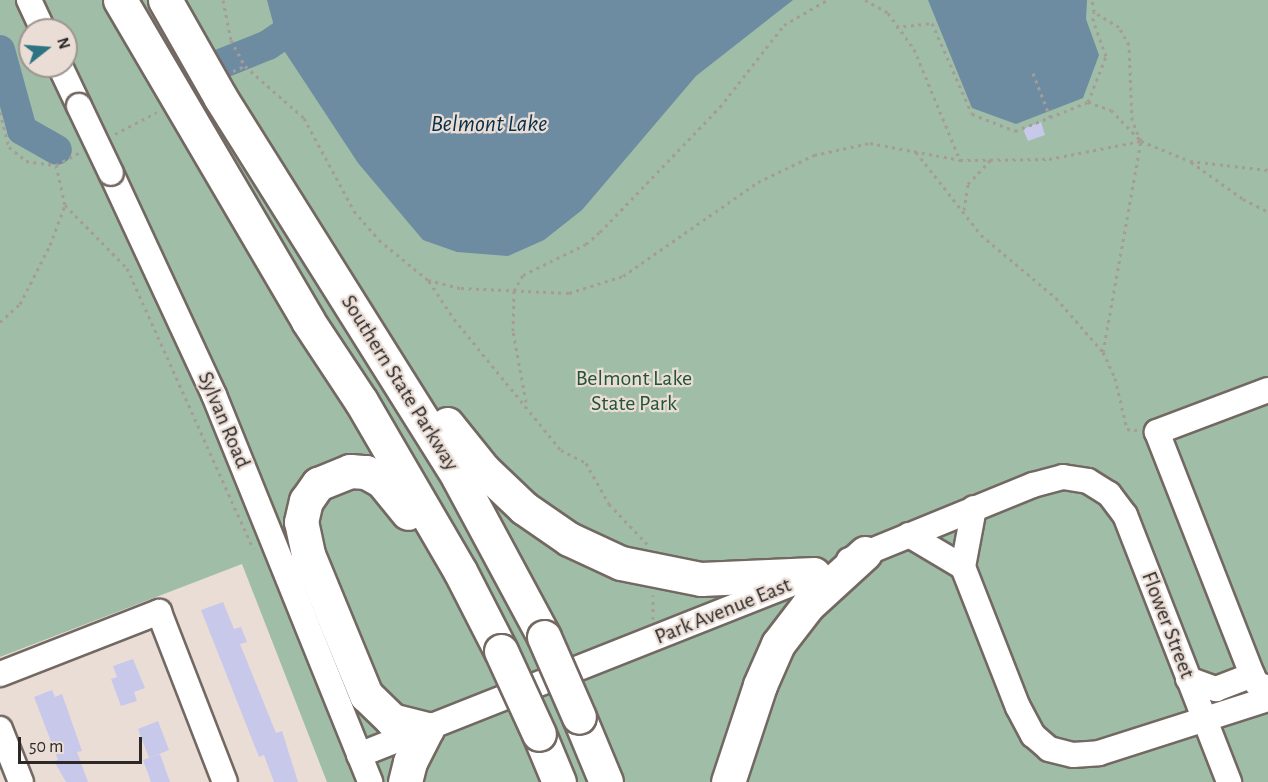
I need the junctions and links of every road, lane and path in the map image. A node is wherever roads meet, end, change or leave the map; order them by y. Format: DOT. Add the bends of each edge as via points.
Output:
graph roads {
  1 [pos="29,0"];
  2 [pos="120,0"];
  3 [pos="165,0"];
  4 [pos="223,0"];
  5 [pos="827,0"];
  6 [pos="865,0"];
  7 [pos="1092,0"];
  8 [pos="1094,12"];
  9 [pos="37,18"];
  10 [pos="896,27"];
  11 [pos="245,66"];
  12 [pos="229,72"];
  13 [pos="1033,73"];
  14 [pos="66,78"];
  15 [pos="1088,102"];
  16 [pos="158,111"];
  17 [pos="0,112"];
  18 [pos="1050,117"];
  19 [pos="107,138"];
  20 [pos="1141,141"];
  21 [pos="86,148"];
  22 [pos="916,151"];
  23 [pos="960,160"];
  24 [pos="990,160"];
  25 [pos="1190,161"];
  26 [pos="56,165"];
  27 [pos="1268,170"];
  28 [pos="65,205"];
  29 [pos="964,210"];
  30 [pos="1268,212"];
  31 [pos="428,280"];
  32 [pos="514,291"];
  33 [pos="0,322"];
  34 [pos="379,347"];
  35 [pos="1103,352"];
  36 [pos="1268,390"];
  37 [pos="526,404"];
  38 [pos="1157,432"];
  39 [pos="1088,481"];
  40 [pos="974,508"];
  41 [pos="909,535"];
  42 [pos="652,551"];
  43 [pos="254,552"];
  44 [pos="865,553"];
  45 [pos="963,567"];
  46 [pos="460,571"];
  47 [pos="814,574"];
  48 [pos="0,674"];
  49 [pos="1188,679"];
  50 [pos="1260,682"];
  51 [pos="1268,699"];
  52 [pos="1205,720"];
  53 [pos="0,729"];
  54 [pos="427,729"];
  55 [pos="359,755"];
  56 [pos="557,779"];
  57 [pos="21,782"];
  58 [pos="225,782"];
  59 [pos="370,782"];
  60 [pos="405,782"];
  61 [pos="606,782"];
  62 [pos="728,782"];
  63 [pos="1229,782"];
  1 -- 9 [label="street"];
  2 -- 46 [label="highway, Southern State Parkway" via="190,124 308,321 362,401"];
  3 -- 34 [label="highway, Southern State Parkway" via="220,97"];
  4 -- 11 [label="path" via="234,47"];
  5 -- 32 [label="path" via="784,25 720,106 600,232 586,244 537,265 523,275"];
  6 -- 10 [label="path" via="888,13"];
  7 -- 8 [label="path"];
  8 -- 15 [label="path" via="1093,21 1106,56"];
  8 -- 20 [label="path" via="1119,27 1129,45 1132,120"];
  10 -- 18 [label="path" via="932,23 972,114 1015,131"];
  10 -- 23 [label="path" via="922,63"];
  11 -- 12 [label="path"];
  11 -- 31 [label="path" via="303,118 354,211 379,240"];
  13 -- 18 [label="path"];
  14 -- 55 [label="street, Sylvan Road, bridge" via="214,395"];
  15 -- 18 [label="path"];
  15 -- 20 [label="path" via="1111,110"];
  16 -- 19 [label="path"];
  17 -- 26 [label="path" via="9,147 26,161"];
  20 -- 24 [label="path" via="1049,159"];
  20 -- 25 [label="path"];
  20 -- 35 [label="path"];
  21 -- 26 [label="path"];
  22 -- 23 [label="path"];
  22 -- 29 [label="path"];
  22 -- 32 [label="path" via="870,143 814,155 759,182 623,276 569,293"];
  23 -- 24 [label="path"];
  24 -- 29 [label="path" via="968,184"];
  25 -- 27 [label="path"];
  25 -- 30 [label="path" via="1243,200"];
  26 -- 28 [label="path"];
  28 -- 33 [label="path" via="20,304"];
  28 -- 43 [label="path" via="127,268"];
  29 -- 35 [label="path" via="981,234 1056,298"];
  31 -- 32 [label="path" via="461,288"];
  31 -- 37 [label="path" via="454,319"];
  32 -- 37 [label="path" via="514,341"];
  34 -- 47 [label="highway" via="494,482 569,539 621,563 669,575 721,579"];
  34 -- 61 [label="highway, Southern State Parkway, bridge" via="458,477 544,637"];
  35 -- 38 [label="path" via="1115,378 1127,429"];
  36 -- 38 [label="street"];
  37 -- 42 [label="path" via="561,450 586,463 609,504 644,537"];
  38 -- 50 [label="street"];
  39 -- 40 [label="street, Park Avenue East" via="1063,477"];
  39 -- 49 [label="street, Flower Street" via="1109,494 1125,515"];
  40 -- 41 [label="street, Park Avenue East"];
  40 -- 45 [label="street"];
  41 -- 44 [label="street, Park Avenue East"];
  41 -- 45 [label="street"];
  44 -- 47 [label="street, Park Avenue East"];
  44 -- 62 [label="highway" via="808,605 778,644"];
  45 -- 52 [label="street" via="1017,706 1033,735 1049,749 1073,755 1099,753"];
  46 -- 54 [label="highway" via="412,520 390,487 374,475 359,471 333,475 318,484 306,501 301,522 304,542 366,695 392,720"];
  46 -- 56 [label="highway, Southern State Parkway, bridge" via="501,651"];
  47 -- 54 [label="street, Park Avenue East"];
  48 -- 58 [label="street" via="159,612"];
  49 -- 50 [label="street" via="1216,689"];
  49 -- 52 [label="street, Flower Street"];
  51 -- 52 [label="street"];
  52 -- 63 [label="street, Flower Street"];
  53 -- 57 [label="street"];
  54 -- 55 [label="street, Park Avenue East"];
  54 -- 60 [label="highway" via="410,762"];
  55 -- 59 [label="street, Sylvan Road"];
}
